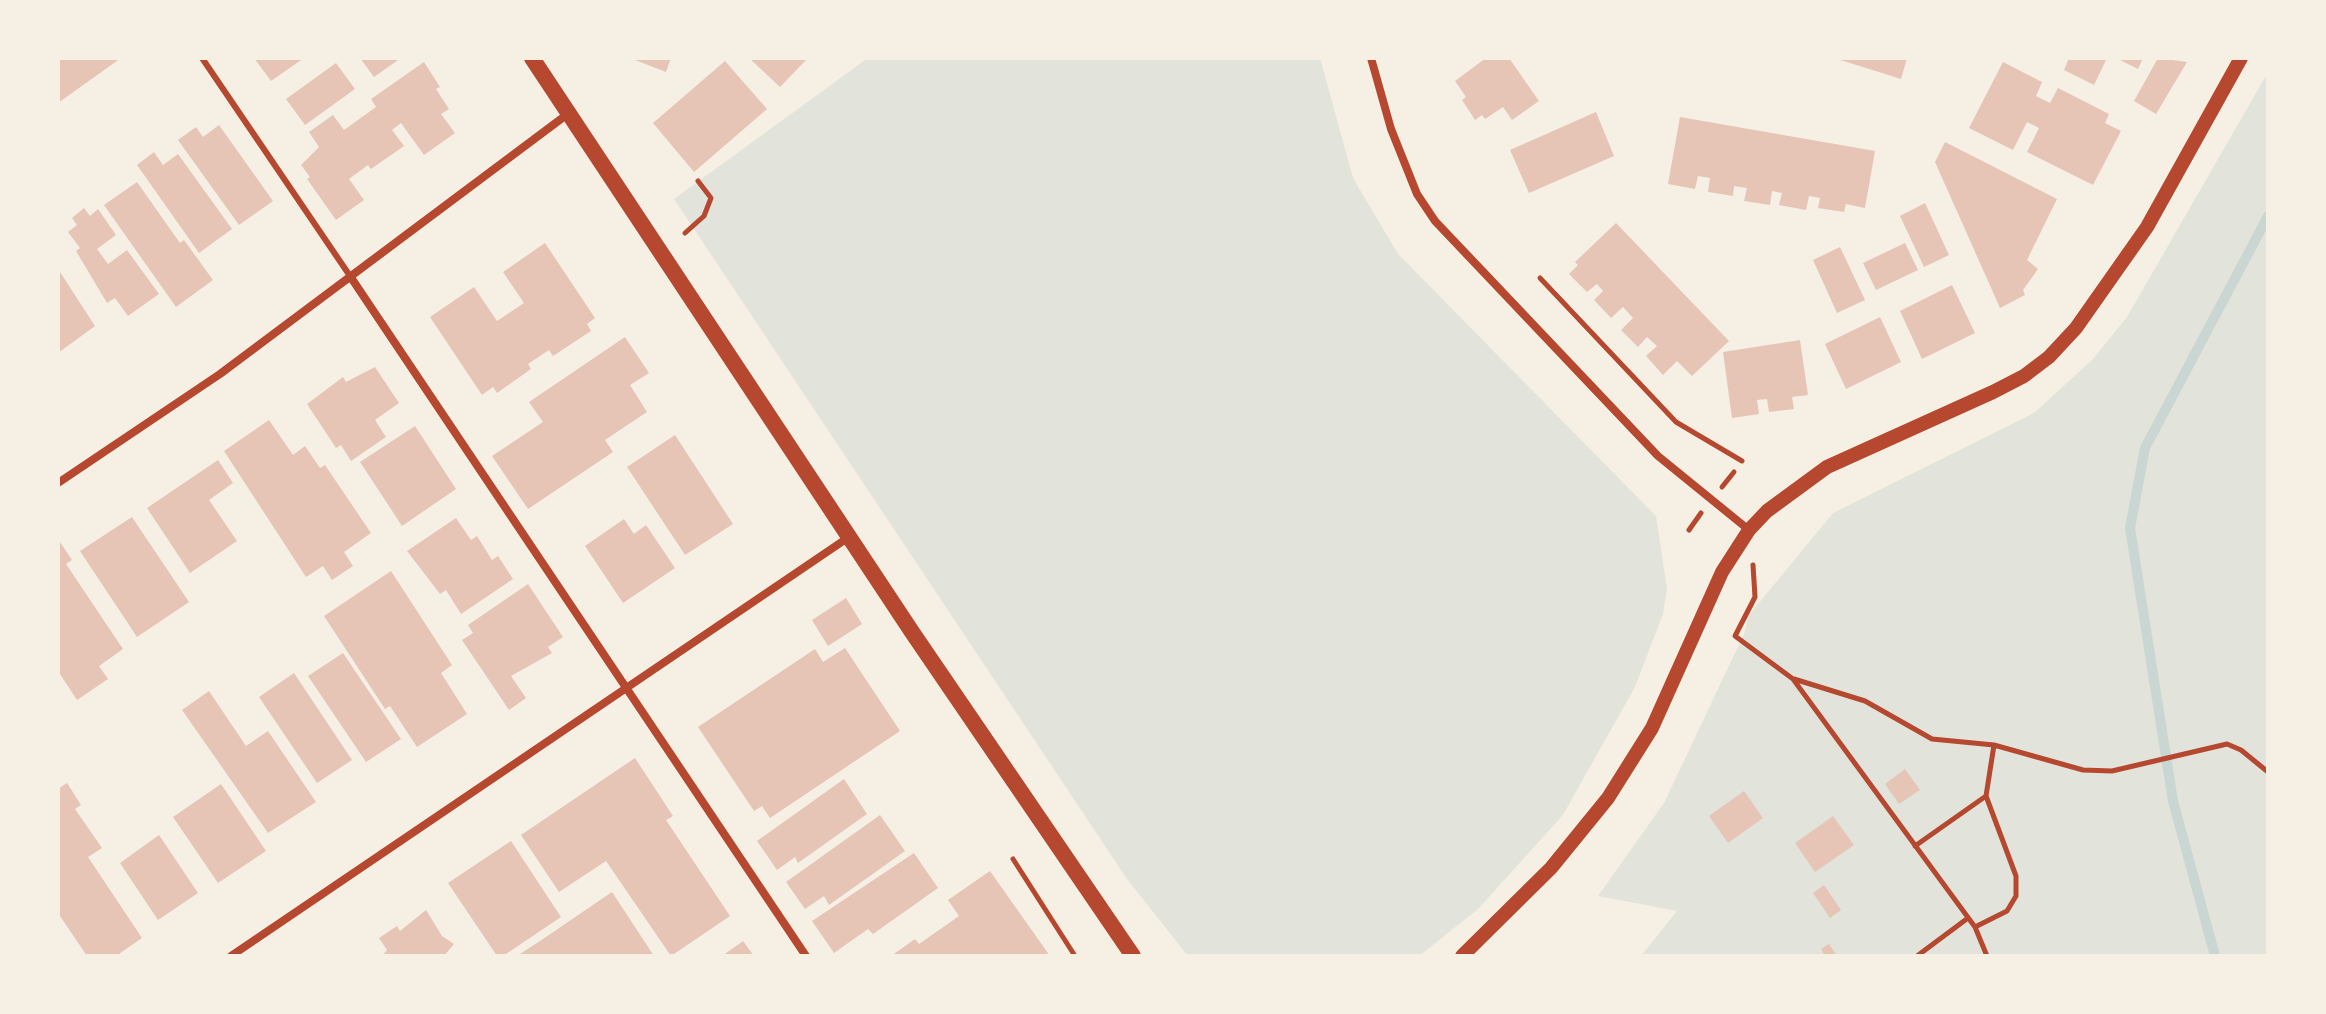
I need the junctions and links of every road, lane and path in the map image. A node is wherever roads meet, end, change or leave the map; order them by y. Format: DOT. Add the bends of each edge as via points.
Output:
graph roads {
  1 [pos="202,58"];
  2 [pos="532,58"];
  3 [pos="1371,58"];
  4 [pos="2241,58"];
  5 [pos="569,113"];
  6 [pos="698,181"];
  7 [pos="685,233"];
  8 [pos="350,276"];
  9 [pos="1540,278"];
  10 [pos="1742,461"];
  11 [pos="58,483"];
  12 [pos="1749,530"];
  13 [pos="849,537"];
  14 [pos="1754,575"];
  15 [pos="1793,679"];
  16 [pos="626,686"];
  17 [pos="1994,745"];
  18 [pos="2268,772"];
  19 [pos="1986,796"];
  20 [pos="1915,846"];
  21 [pos="1013,859"];
  22 [pos="1997,916"];
  23 [pos="1968,918"];
  24 [pos="2001,922"];
  25 [pos="1975,927"];
  26 [pos="1133,954"];
  27 [pos="231,956"];
  28 [pos="806,956"];
  29 [pos="1075,956"];
  30 [pos="1462,956"];
  31 [pos="1917,956"];
  32 [pos="1987,956"];
  1 -- 8 [label="lane"];
  2 -- 5 [label="main road"];
  3 -- 12 [label="street" via="1391,129 1417,194 1435,221 1658,456"];
  4 -- 12 [label="street" via="2147,227 2076,328 2049,357 1980,398 1827,467"];
  5 -- 8 [label="street"];
  5 -- 13 [label="main road"];
  6 -- 7 [label="path" via="711,198 704,216"];
  8 -- 11 [label="street" via="220,374"];
  8 -- 16 [label="street"];
  9 -- 10 [label="path" via="1676,422"];
  12 -- 30 [label="street" via="1722,572 1652,728 1608,798 1551,868"];
  13 -- 16 [label="street"];
  13 -- 26 [label="main road"];
  14 -- 15 [label="path" via="1755,597 1735,636"];
  15 -- 17 [label="path" via="1865,701 1932,739"];
  15 -- 20 [label="path"];
  16 -- 27 [label="street"];
  16 -- 28 [label="street"];
  17 -- 18 [label="path" via="2083,770 2112,771 2227,744"];
  17 -- 19 [label="path"];
  19 -- 20 [label="path"];
  19 -- 22 [label="path" via="2016,876 2016,896"];
  20 -- 23 [label="path"];
  21 -- 29 [label="path"];
  22 -- 24 [label="path"];
  22 -- 25 [label="path"];
  23 -- 25 [label="path"];
  23 -- 31 [label="path"];
  25 -- 32 [label="path"];
}
